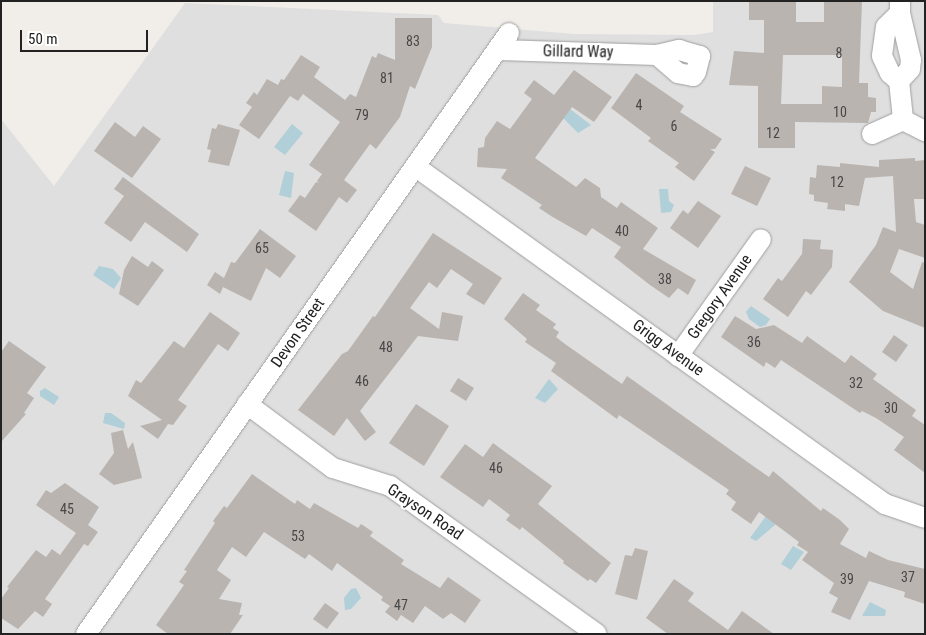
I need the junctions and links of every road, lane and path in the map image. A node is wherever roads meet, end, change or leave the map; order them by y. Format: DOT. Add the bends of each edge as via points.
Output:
graph roads {
  1 [pos="900,7"];
  2 [pos="509,33"];
  3 [pos="499,50"];
  4 [pos="657,55"];
  5 [pos="899,81"];
  6 [pos="903,120"];
  7 [pos="925,131"];
  8 [pos="872,134"];
  9 [pos="416,167"];
  10 [pos="761,239"];
  11 [pos="678,356"];
  12 [pos="247,404"];
  13 [pos="925,518"];
  14 [pos="88,633"];
  15 [pos="597,634"];
  1 -- 5 [label="street" via="911,60 910,69"];
  1 -- 5 [label="street" via="886,27 882,56 890,73"];
  2 -- 3 [label="street, Devon Street"];
  3 -- 4 [label="street, Gillard Way"];
  3 -- 9 [label="street, Devon Street"];
  5 -- 6 [label="street"];
  6 -- 7 [label="street"];
  6 -- 8 [label="street"];
  9 -- 11 [label="street, Grigg Avenue"];
  9 -- 12 [label="street, Devon Street"];
  10 -- 11 [label="street, Gregory Avenue"];
  11 -- 13 [label="street, Grigg Avenue" via="885,504"];
  12 -- 14 [label="street, Devon Street"];
  12 -- 15 [label="street, Grayson Road" via="334,468 390,486"];
}
